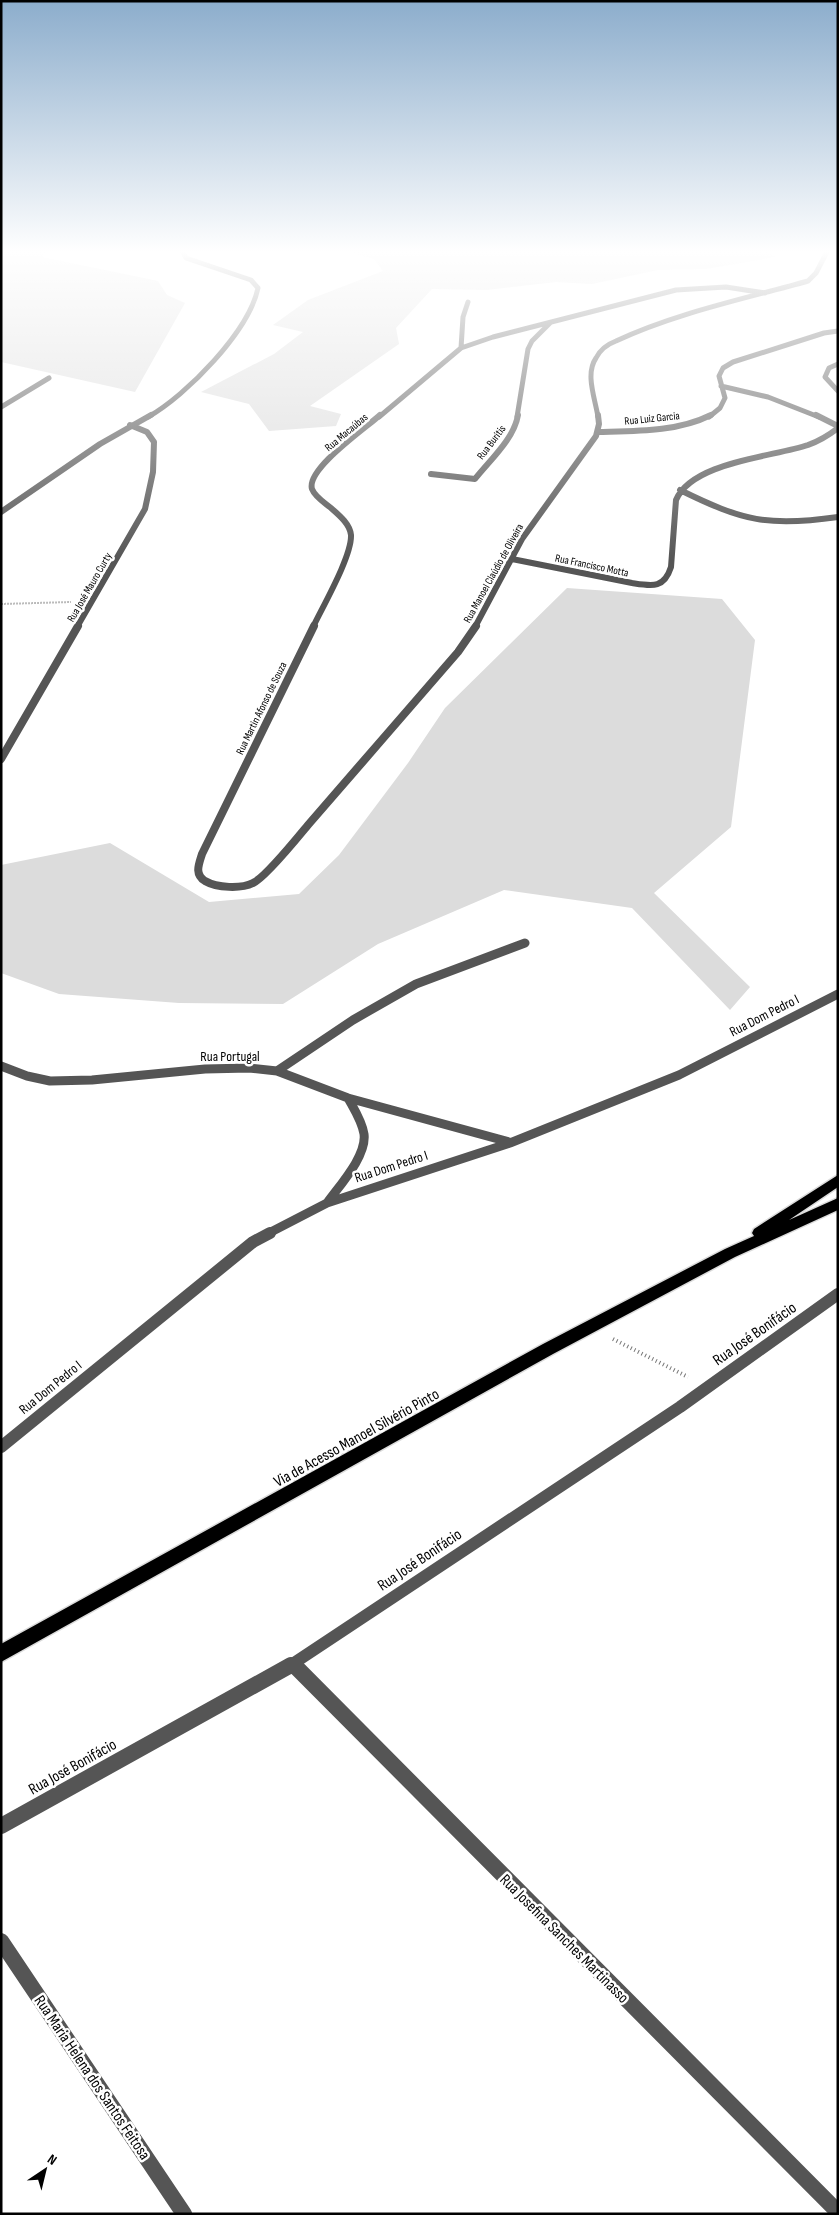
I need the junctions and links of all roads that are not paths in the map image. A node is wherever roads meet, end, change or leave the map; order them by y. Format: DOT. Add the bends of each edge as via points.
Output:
graph roads {
  1 [pos="218,353"];
  2 [pos="453,353"];
  3 [pos="527,353"];
  4 [pos="599,353"];
  5 [pos="760,353"];
  6 [pos="838,364"];
  7 [pos="49,378"];
  8 [pos="721,386"];
  9 [pos="838,391"];
  10 [pos="1,406"];
  11 [pos="130,425"];
  12 [pos="838,427"];
  13 [pos="598,432"];
  14 [pos="431,474"];
  15 [pos="680,490"];
  16 [pos="1,512"];
  17 [pos="838,517"];
  18 [pos="350,530"];
  19 [pos="512,559"];
  20 [pos="1,759"];
  21 [pos="217,885"];
  22 [pos="524,943"];
  23 [pos="838,994"];
  24 [pos="1,1066"];
  25 [pos="277,1071"];
  26 [pos="348,1098"];
  27 [pos="510,1143"];
  28 [pos="838,1180"];
  29 [pos="327,1203"];
  30 [pos="838,1204"];
  31 [pos="730,1253"];
  32 [pos="838,1294"];
  33 [pos="1,1446"];
  34 [pos="1,1654"];
  35 [pos="293,1664"];
  36 [pos="1,1826"];
  37 [pos="1,1941"];
  38 [pos="838,2212"];
  39 [pos="184,2214"];
  1 -- 11 [label="street" via="165,406"];
  2 -- 18 [label="street, Rua Macaúbas" via="313,474 310,482 312,491 342,517"];
  3 -- 14 [label="street, Rua Buritis" via="516,425 476,479"];
  4 -- 13 [label="street" via="590,370"];
  5 -- 8 [label="street, Rua Luiz Garcia" via="723,368 719,376"];
  6 -- 9 [label="street" via="829,368 825,377"];
  7 -- 10 [label="street"];
  8 -- 12 [label="street" via="783,400"];
  8 -- 13 [label="street, Rua Luiz Garcia" via="725,398 720,409 706,418 678,426"];
  11 -- 16 [label="street"];
  11 -- 20 [label="street, Rua José Mauro Curty" via="146,432 154,442 153,469 145,509"];
  12 -- 15 [label="street" via="808,445 697,477"];
  13 -- 19 [label="street, Rua Manoel Claúdio de Oliveira"];
  15 -- 17 [label="street" via="721,511 761,523 800,523"];
  15 -- 19 [label="street, Rua Francisco Motta" via="675,503 673,556 667,578 662,582 632,584"];
  18 -- 21 [label="street, Rua Martin Afonso de Souza" via="350,548 197,868 205,881"];
  19 -- 21 [label="street, Rua Manoel Claúdio de Oliveira" via="471,635 458,652 289,847 254,883 237,887"];
  22 -- 25 [label="street" via="416,984 353,1020"];
  23 -- 27 [label="street, Rua Dom Pedro I" via="679,1075"];
  24 -- 25 [label="street, Rua Portugal" via="50,1081 205,1069"];
  25 -- 26 [label="street, Rua Portugal"];
  26 -- 27 [label="street, Rua Portugal"];
  26 -- 29 [label="street" via="364,1138 349,1172"];
  27 -- 29 [label="street, Rua Dom Pedro I"];
  28 -- 31 [label="main road, Via de Acesso Manoel Silvério Pinto"];
  29 -- 33 [label="street, Rua Dom Pedro I" via="253,1242"];
  30 -- 31 [label="main road, Via de Acesso Manoel Silvério Pinto"];
  31 -- 34 [label="main road, Via de Acesso Manoel Silvério Pinto"];
  32 -- 35 [label="street, Rua José Bonifácio" via="709,1387"];
  35 -- 36 [label="street, Rua José Bonifácio"];
  35 -- 38 [label="street, Rua Josefina Sanches Martinasso"];
  37 -- 39 [label="street, Rua Maria Helena dos Santos Feitosa"];
}
